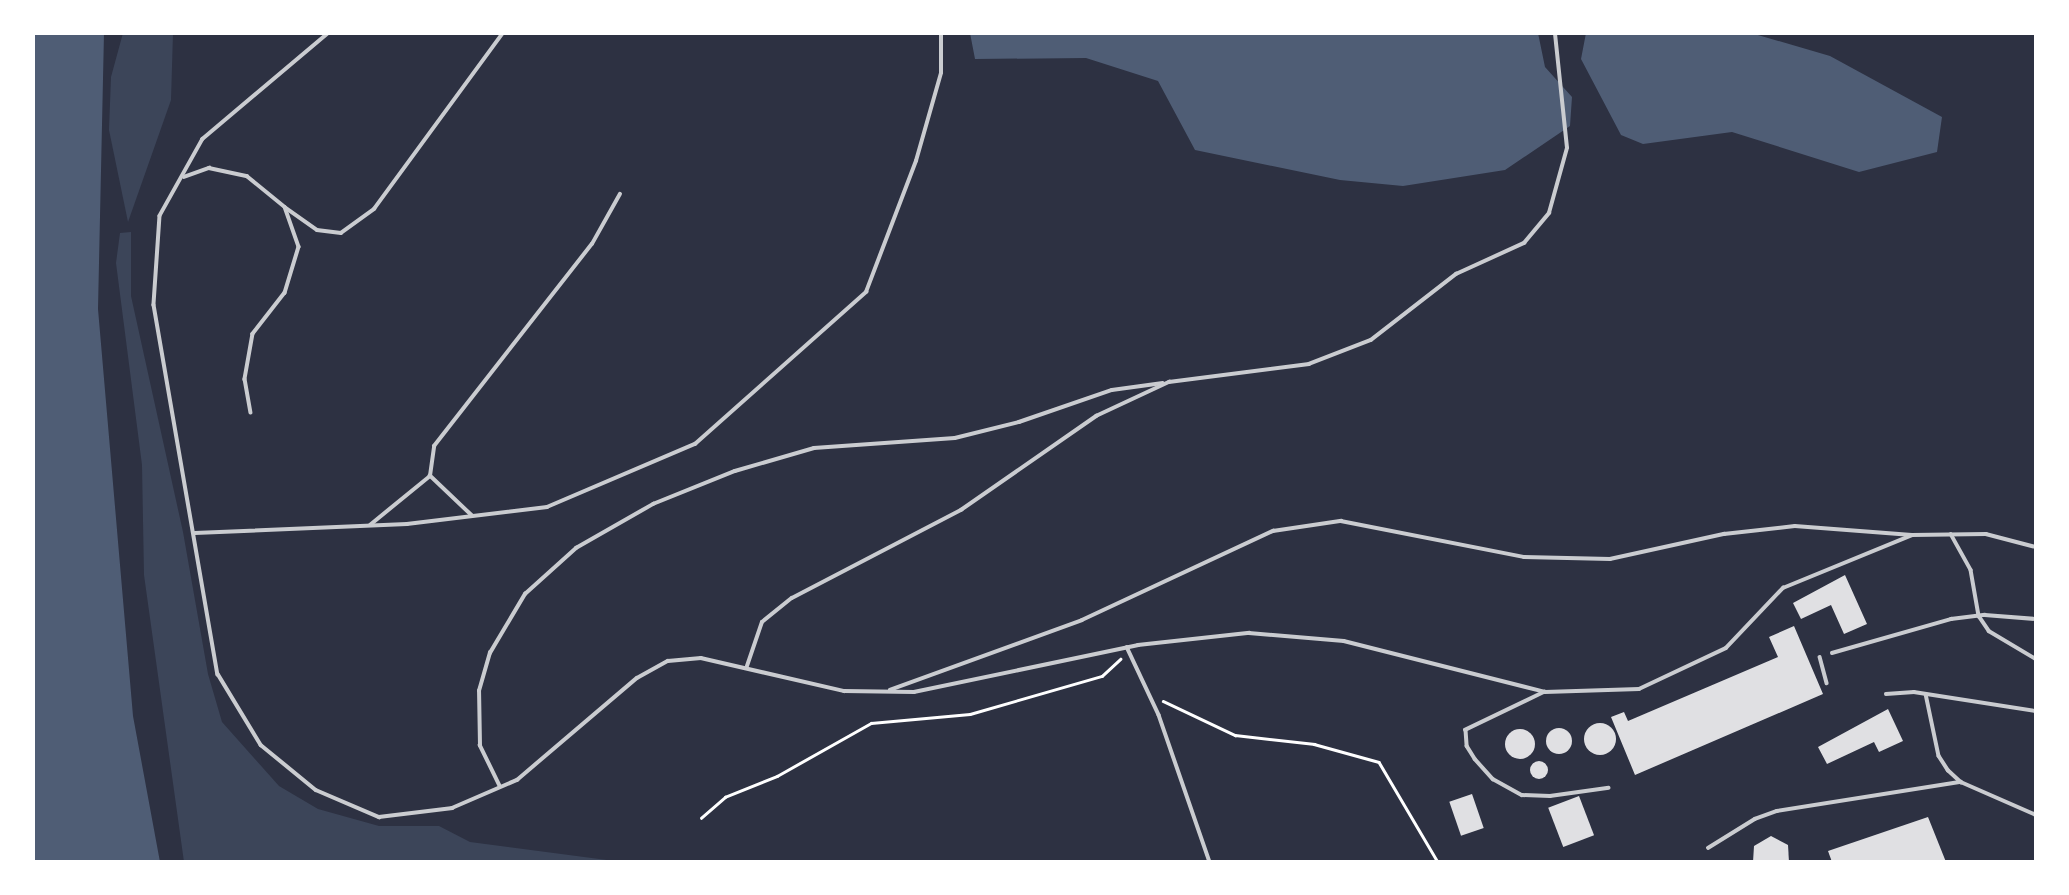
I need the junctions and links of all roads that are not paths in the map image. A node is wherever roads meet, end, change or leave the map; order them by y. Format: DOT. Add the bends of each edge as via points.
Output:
graph roads {
  1 [pos="329,33"];
  2 [pos="503,33"];
  3 [pos="941,33"];
  4 [pos="1555,33"];
  5 [pos="182,177"];
  6 [pos="620,194"];
  7 [pos="285,207"];
  8 [pos="1169,382"];
  9 [pos="251,412"];
  10 [pos="430,476"];
  11 [pos="472,516"];
  12 [pos="369,526"];
  13 [pos="195,533"];
  14 [pos="1951,534"];
  15 [pos="1912,535"];
  16 [pos="2036,547"];
  17 [pos="1979,616"];
  18 [pos="2036,619"];
  19 [pos="1128,647"];
  20 [pos="1832,653"];
  21 [pos="1819,657"];
  22 [pos="2036,659"];
  23 [pos="747,666"];
  24 [pos="1827,683"];
  25 [pos="885,692"];
  26 [pos="1545,692"];
  27 [pos="1886,694"];
  28 [pos="1926,694"];
  29 [pos="2036,711"];
  30 [pos="1961,782"];
  31 [pos="500,787"];
  32 [pos="1608,788"];
  33 [pos="2036,815"];
  34 [pos="1708,848"];
  35 [pos="1210,862"];
  1 -- 5 [label="lane" via="203,139"];
  2 -- 7 [label="lane" via="374,209 341,233 317,230"];
  3 -- 11 [label="lane" via="941,73 916,161 866,292 695,444 547,507"];
  4 -- 8 [label="lane" via="1567,148 1549,213 1524,243 1456,274 1371,340 1309,364"];
  5 -- 7 [label="lane" via="209,169 247,176"];
  5 -- 13 [label="lane" via="160,216 154,305"];
  6 -- 10 [label="lane" via="592,244 435,446"];
  7 -- 9 [label="lane" via="299,247 285,293 253,334 245,379"];
  8 -- 23 [label="lane" via="1096,416 961,510 792,598 762,622"];
  8 -- 31 [label="lane" via="1112,390 955,438 814,448 735,471 653,504 576,548 525,594 490,653 479,691 480,746"];
  10 -- 11 [label="lane"];
  10 -- 12 [label="lane"];
  11 -- 12 [label="lane"];
  12 -- 13 [label="lane"];
  13 -- 31 [label="lane" via="218,674 261,746 316,790 379,817 452,808"];
  14 -- 15 [label="lane"];
  14 -- 16 [label="lane" via="1986,534"];
  14 -- 17 [label="lane" via="1971,570"];
  15 -- 25 [label="lane" via="1795,526 1724,534 1610,559 1524,557 1340,521 1286,529 1082,620"];
  15 -- 26 [label="lane" via="1783,588 1726,648 1640,689"];
  17 -- 18 [label="lane"];
  17 -- 20 [label="lane" via="1909,628"];
  17 -- 22 [label="lane" via="1989,631"];
  19 -- 25 [label="lane" via="914,692"];
  19 -- 26 [label="lane" via="1249,633 1344,641"];
  19 -- 35 [label="lane" via="1149,692"];
  21 -- 24 [label="lane"];
  23 -- 25 [label="lane" via="844,691"];
  23 -- 31 [label="lane" via="701,658 668,661 637,678 517,780"];
  26 -- 32 [label="lane" via="1466,730 1467,746 1475,759 1493,779 1522,795"];
  27 -- 28 [label="lane"];
  28 -- 29 [label="lane"];
  28 -- 30 [label="lane" via="1939,756"];
  30 -- 33 [label="lane"];
  30 -- 34 [label="lane" via="1777,811 1755,818"];
}
